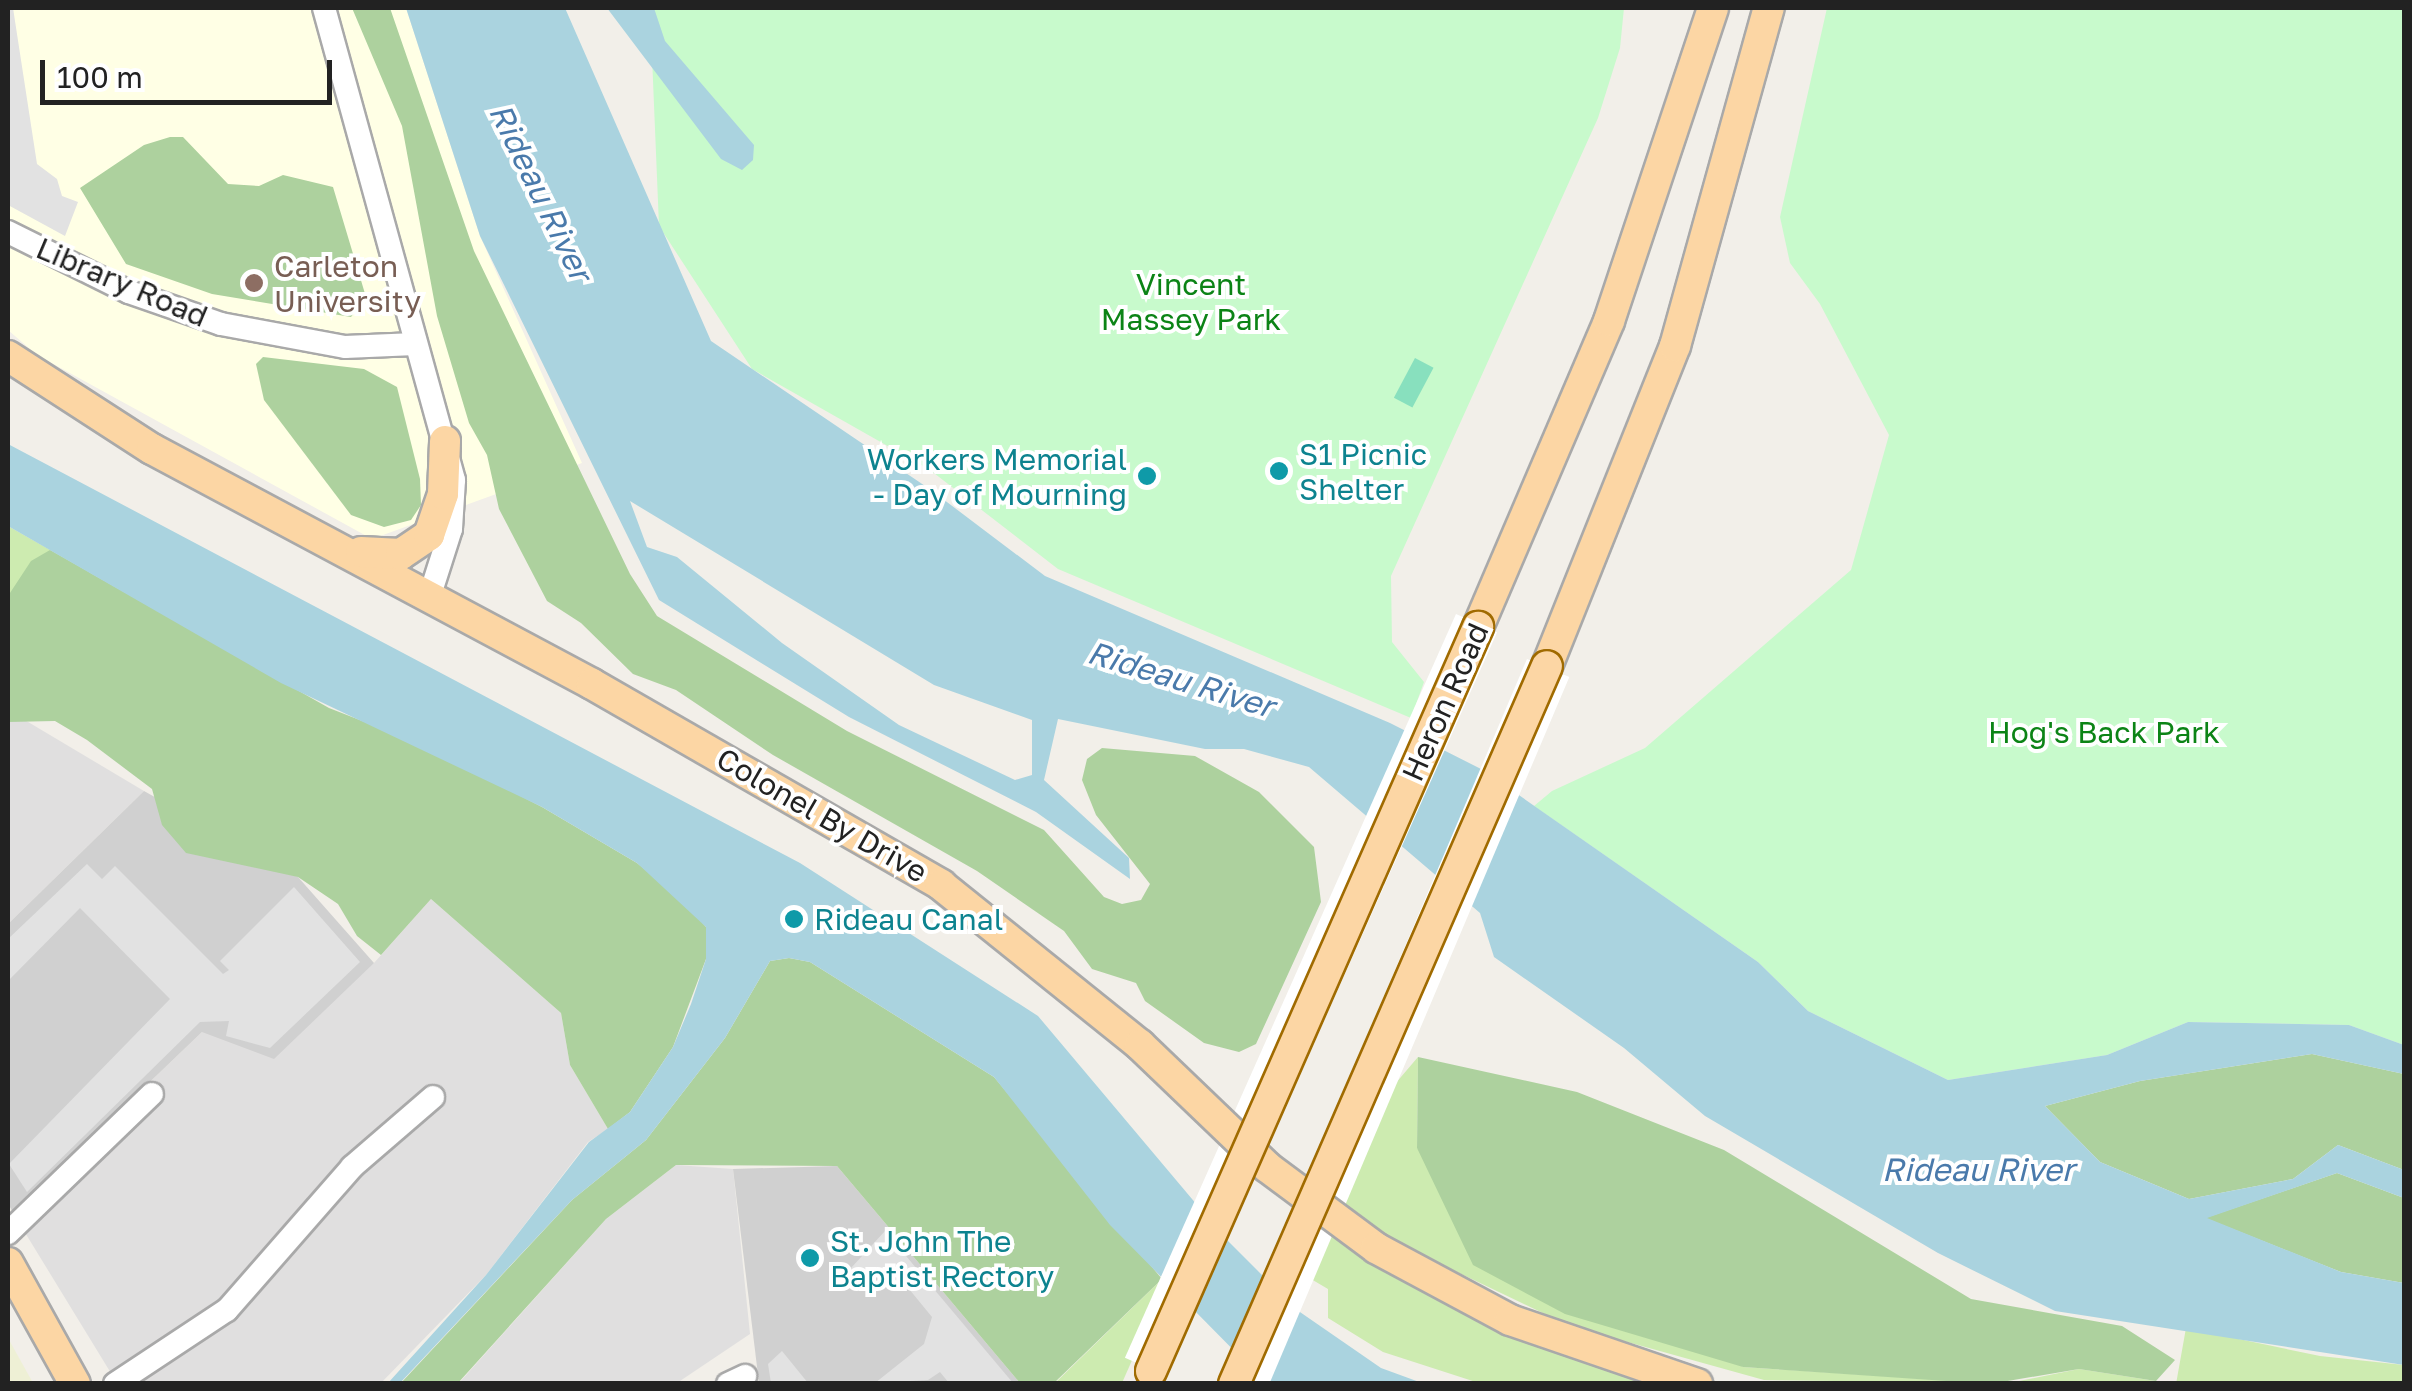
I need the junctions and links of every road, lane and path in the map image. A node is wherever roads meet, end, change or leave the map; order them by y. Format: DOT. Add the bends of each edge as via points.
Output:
graph roads {
  1 [pos="324,8"];
  2 [pos="1713,8"];
  3 [pos="1769,8"];
  4 [pos="8,232"];
  5 [pos="415,344"];
  6 [pos="8,356"];
  7 [pos="445,440"];
  8 [pos="322,538"];
  9 [pos="430,594"];
  10 [pos="152,1094"];
  11 [pos="433,1097"];
  12 [pos="8,1233"];
  13 [pos="8,1263"];
  14 [pos="1149,1377"];
  15 [pos="75,1384"];
  16 [pos="115,1384"];
  17 [pos="1234,1384"];
  18 [pos="1697,1384"];
  1 -- 5 [label="street"];
  2 -- 14 [label="main road, Heron Road, bridge" via="1609,320"];
  3 -- 17 [label="main road, bridge" via="1675,346 1547,666"];
  4 -- 5 [label="street, Library Road" via="129,292 221,324 345,346"];
  5 -- 7 [label="street"];
  6 -- 8 [label="main road, Colonel By Drive" via="152,450"];
  7 -- 8 [label="main road" via="440,512 422,543 388,556"];
  7 -- 9 [label="street" via="455,510"];
  8 -- 9 [label="main road, Colonel By Drive"];
  9 -- 18 [label="main road, Colonel By Drive" via="941,885 1140,1045 1267,1167 1376,1248 1510,1320"];
  10 -- 12 [label="street"];
  11 -- 16 [label="street" via="352,1166 227,1310"];
  13 -- 15 [label="main road"];
}
